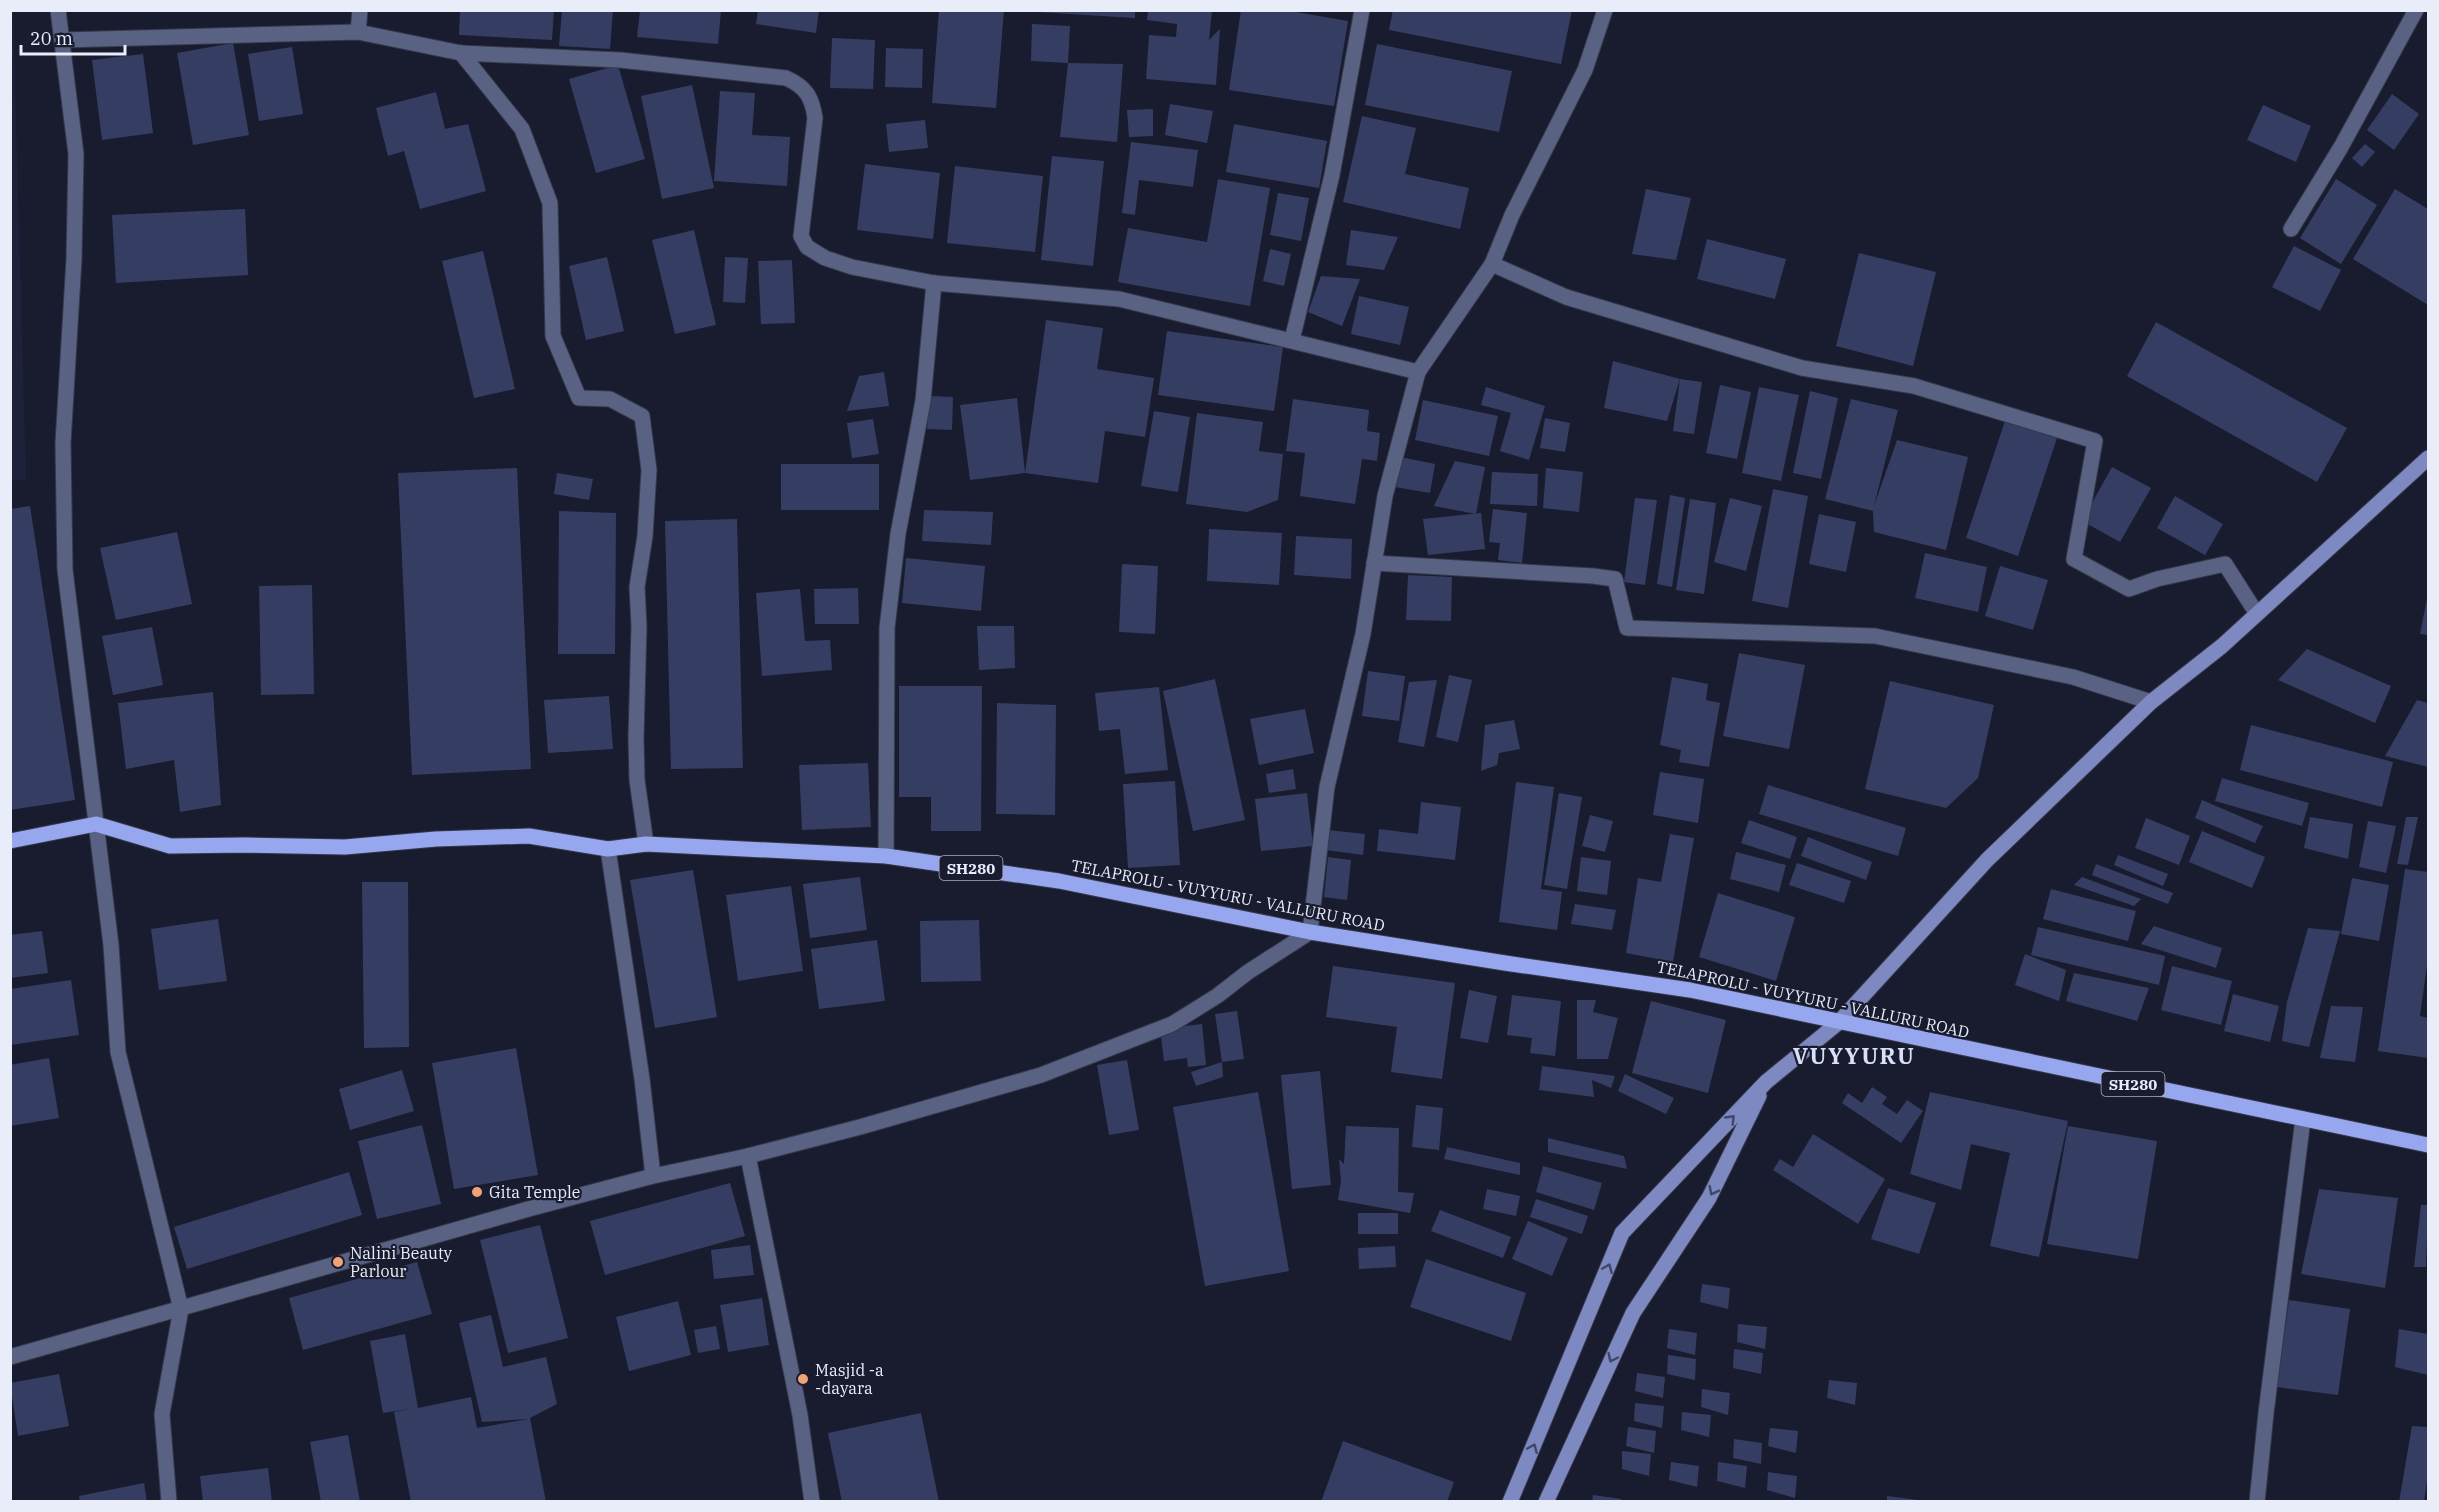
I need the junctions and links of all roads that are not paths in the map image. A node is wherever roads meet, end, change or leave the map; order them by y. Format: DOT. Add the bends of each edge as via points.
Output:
graph roads {
  1 [pos="58,10"];
  2 [pos="360,10"];
  3 [pos="1362,10"];
  4 [pos="1605,10"];
  5 [pos="2416,10"];
  6 [pos="358,32"];
  7 [pos="63,40"];
  8 [pos="461,53"];
  9 [pos="2291,229"];
  10 [pos="1492,264"];
  11 [pos="934,283"];
  12 [pos="1292,340"];
  13 [pos="1418,372"];
  14 [pos="2428,458"];
  15 [pos="1374,563"];
  16 [pos="2257,614"];
  17 [pos="2151,702"];
  18 [pos="96,824"];
  19 [pos="10,841"];
  20 [pos="646,844"];
  21 [pos="608,849"];
  22 [pos="886,856"];
  23 [pos="1310,932"];
  24 [pos="1838,1023"];
  25 [pos="1766,1082"];
  26 [pos="2303,1119"];
  27 [pos="2428,1145"];
  28 [pos="748,1156"];
  29 [pos="653,1176"];
  30 [pos="181,1309"];
  31 [pos="10,1357"];
  32 [pos="169,1502"];
  33 [pos="812,1502"];
  34 [pos="1510,1502"];
  35 [pos="1546,1502"];
  36 [pos="2257,1502"];
  1 -- 7 [label="street"];
  2 -- 6 [label="street"];
  3 -- 12 [label="street" via="1332,175"];
  4 -- 10 [label="street" via="1585,70 1512,215"];
  5 -- 9 [label="street"];
  6 -- 7 [label="street"];
  6 -- 8 [label="street"];
  7 -- 18 [label="street" via="76,154 63,443 65,570"];
  8 -- 11 [label="street" via="620,60 786,78 798,83 812,100 815,118 801,236 807,247 852,267"];
  8 -- 20 [label="street" via="522,129 550,203 553,336 579,398 610,399 642,416 649,470 637,587 636,738"];
  10 -- 13 [label="street"];
  10 -- 16 [label="street" via="1566,297 1791,364 1914,386 2095,441 2074,560 2129,589 2225,564"];
  11 -- 12 [label="street" via="1119,299"];
  11 -- 22 [label="street" via="922,401 898,534 887,628"];
  12 -- 13 [label="street"];
  13 -- 15 [label="street" via="1385,496"];
  14 -- 16 [label="main road"];
  15 -- 17 [label="street" via="1615,579 1627,628 1875,636 2073,677"];
  15 -- 23 [label="street" via="1363,634 1327,787"];
  16 -- 17 [label="main road"];
  17 -- 24 [label="main road" via="1987,860"];
  18 -- 19 [label="main road, TELAPROLU - VUYYURU - VALLURU ROAD / SH280"];
  18 -- 21 [label="main road, TELAPROLU - VUYYURU - VALLURU ROAD / SH280" via="170,846 345,847 529,836"];
  18 -- 30 [label="street" via="111,945 118,1052"];
  20 -- 21 [label="main road, TELAPROLU - VUYYURU - VALLURU ROAD / SH280"];
  20 -- 22 [label="main road, TELAPROLU - VUYYURU - VALLURU ROAD / SH280"];
  21 -- 29 [label="street"];
  22 -- 23 [label="main road, TELAPROLU - VUYYURU - VALLURU ROAD / SH280" via="1059,881"];
  23 -- 24 [label="main road, TELAPROLU - VUYYURU - VALLURU ROAD / SH280" via="1690,990"];
  23 -- 28 [label="street" via="1173,1024 1101,1053 941,1106"];
  24 -- 25 [label="main road"];
  24 -- 26 [label="main road, TELAPROLU - VUYYURU - VALLURU ROAD / SH280"];
  34 -- 25 [label="main road, one-way" via="1622,1233"];
  25 -- 35 [label="main road, one-way" via="1709,1198 1634,1313"];
  26 -- 27 [label="main road, TELAPROLU - VUYYURU - VALLURU ROAD / SH280"];
  26 -- 36 [label="street"];
  28 -- 29 [label="street"];
  28 -- 33 [label="street" via="800,1415"];
  29 -- 30 [label="street"];
  30 -- 31 [label="street"];
  30 -- 32 [label="street" via="162,1414"];
}
